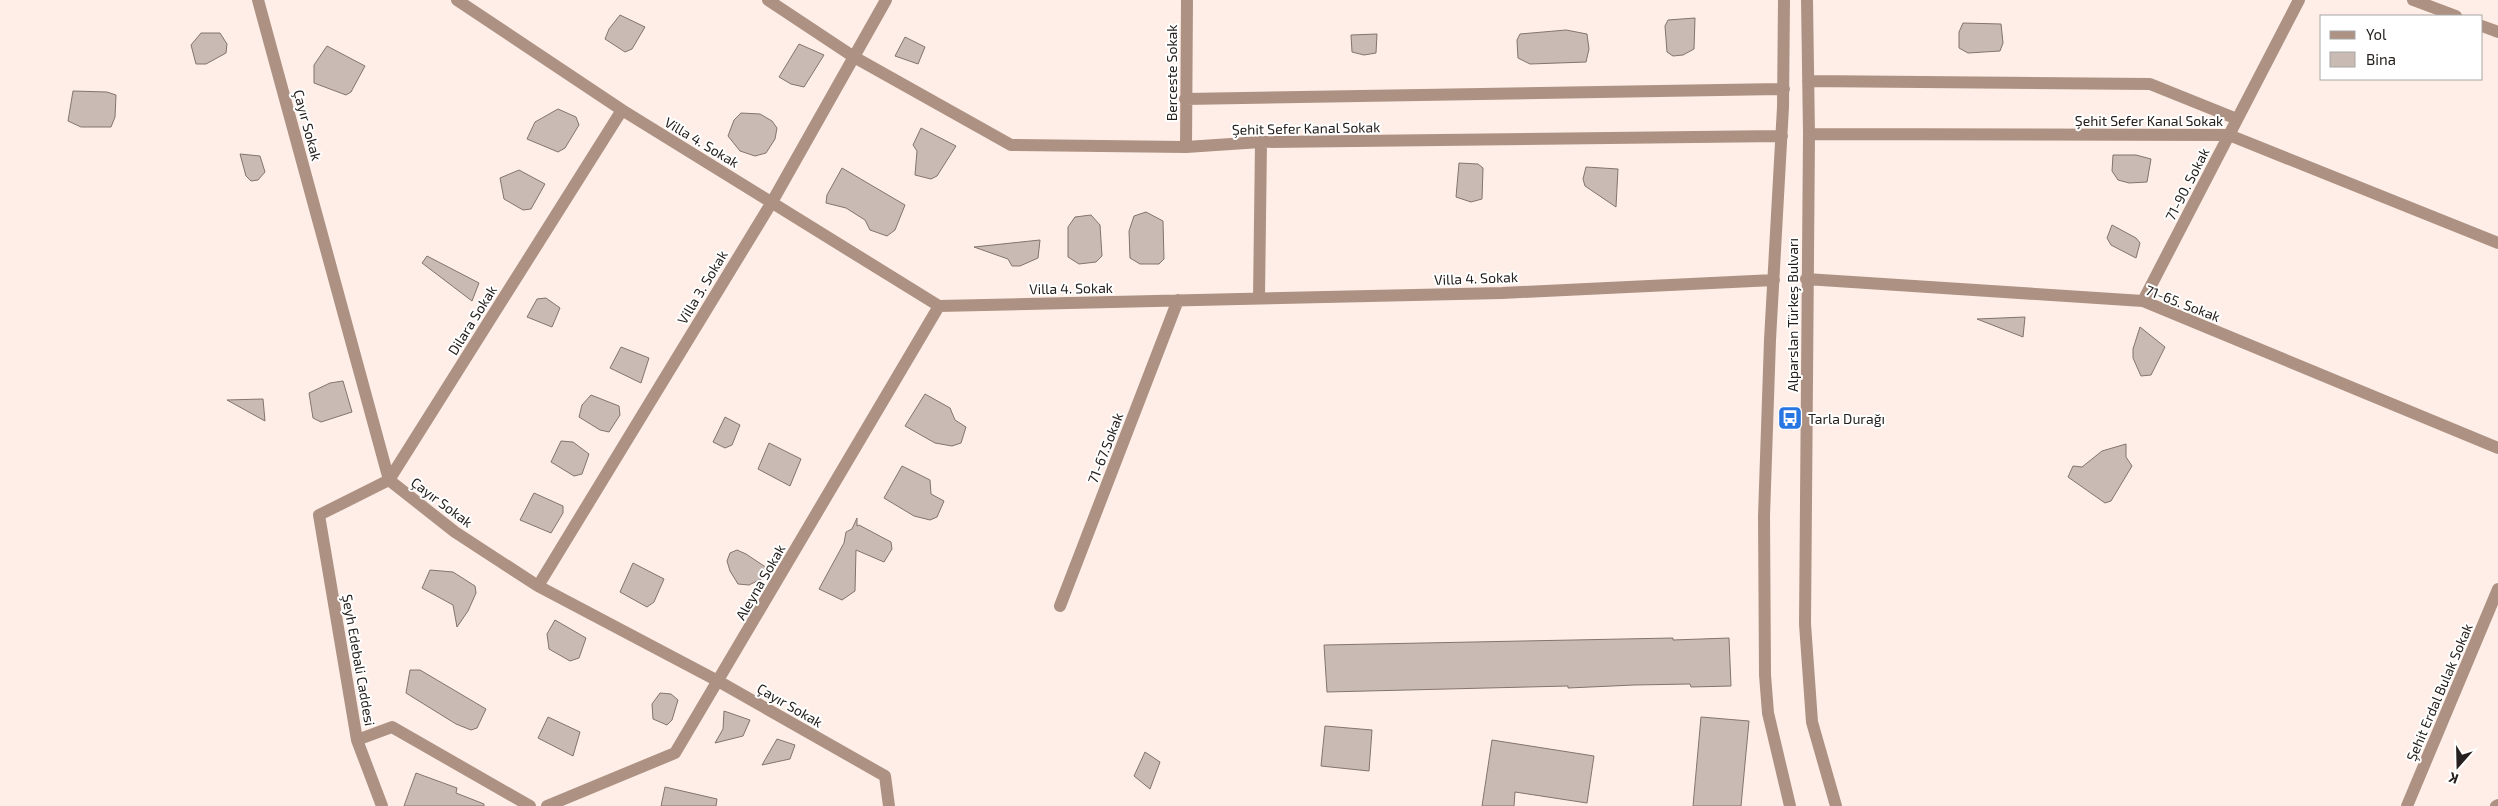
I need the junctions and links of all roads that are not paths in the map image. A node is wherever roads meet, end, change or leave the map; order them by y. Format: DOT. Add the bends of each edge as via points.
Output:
graph roads {
  1 [pos="258,0"];
  2 [pos="457,0"];
  3 [pos="768,0"];
  4 [pos="886,0"];
  5 [pos="1187,0"];
  6 [pos="1784,0"];
  7 [pos="1807,0"];
  8 [pos="2299,0"];
  9 [pos="2413,0"];
  10 [pos="2453,15"];
  11 [pos="2483,26"];
  12 [pos="2498,32"];
  13 [pos="854,57"];
  14 [pos="1808,81"];
  15 [pos="1784,89"];
  16 [pos="1185,99"];
  17 [pos="622,110"];
  18 [pos="2237,119"];
  19 [pos="1809,134"];
  20 [pos="2229,135"];
  21 [pos="1782,136"];
  22 [pos="1261,142"];
  23 [pos="1186,147"];
  24 [pos="772,202"];
  25 [pos="2498,243"];
  26 [pos="1806,279"];
  27 [pos="1774,280"];
  28 [pos="1259,298"];
  29 [pos="1178,300"];
  30 [pos="2143,302"];
  31 [pos="939,306"];
  32 [pos="2498,448"];
  33 [pos="389,480"];
  34 [pos="538,586"];
  35 [pos="2498,589"];
  36 [pos="1060,606"];
  37 [pos="718,681"];
  38 [pos="357,740"];
  39 [pos="382,806"];
  40 [pos="530,806"];
  41 [pos="547,806"];
  42 [pos="889,806"];
  43 [pos="1790,806"];
  44 [pos="1836,806"];
  45 [pos="2407,806"];
  1 -- 33 [label="street, Çayır Sokak"];
  2 -- 17 [label="street, Villa 4. Sokak"];
  3 -- 13 [label="street, Şehit Sefer Kanal Sokak"];
  4 -- 13 [label="street, Villa 3. Sokak"];
  5 -- 16 [label="street, Berceste Sokak"];
  6 -- 15 [label="street, Alparslan Türkeş Bulvarı"];
  7 -- 14 [label="street, Alparslan Türkeş Bulvarı"];
  8 -- 18 [label="street, 71-90. Sokak"];
  9 -- 10 [label="street"];
  11 -- 12 [label="street"];
  13 -- 23 [label="street, Şehit Sefer Kanal Sokak" via="1011,145"];
  13 -- 24 [label="street, Villa 3. Sokak"];
  14 -- 18 [label="street, Şehit Sefer Kanal Sokak" via="2150,84"];
  14 -- 19 [label="street, Alparslan Türkeş Bulvarı"];
  15 -- 16 [label="street"];
  15 -- 21 [label="street, Alparslan Türkeş Bulvarı"];
  16 -- 23 [label="street, Berceste Sokak"];
  17 -- 24 [label="street, Villa 4. Sokak"];
  17 -- 33 [label="street, Dilara Sokak"];
  18 -- 20 [label="street, 71-90. Sokak"];
  19 -- 20 [label="street, Şehit Sefer Kanal Sokak"];
  19 -- 26 [label="street, Alparslan Türkeş Bulvarı"];
  20 -- 25 [label="street, Şehit Sefer Kanal Sokak"];
  20 -- 30 [label="street, 71-90. Sokak"];
  21 -- 22 [label="street, Şehit Sefer Kanal Sokak"];
  21 -- 27 [label="street, Alparslan Türkeş Bulvarı"];
  22 -- 23 [label="street, Şehit Sefer Kanal Sokak"];
  22 -- 28 [label="street"];
  24 -- 31 [label="street, Villa 4. Sokak"];
  24 -- 34 [label="street, Villa 3. Sokak"];
  26 -- 30 [label="street, 71-65. Sokak"];
  26 -- 44 [label="street, Alparslan Türkeş Bulvarı" via="1805,624 1812,722"];
  27 -- 28 [label="street, Villa 4. Sokak"];
  27 -- 43 [label="street, Alparslan Türkeş Bulvarı" via="1764,516 1765,675 1768,713"];
  28 -- 29 [label="street, Villa 4. Sokak"];
  29 -- 31 [label="street, Villa 4. Sokak"];
  29 -- 36 [label="street, 71-67.Sokak"];
  30 -- 32 [label="street, 71-65. Sokak"];
  31 -- 37 [label="street, Aleyna Sokak"];
  33 -- 34 [label="street, Çayır Sokak" via="455,532"];
  33 -- 38 [label="street, Şeyh Edebali Caddesi" via="319,516"];
  34 -- 37 [label="street, Çayır Sokak"];
  35 -- 45 [label="street, Şehit Erdal Bulak Sokak"];
  37 -- 41 [label="street, Aleyna Sokak" via="675,753"];
  37 -- 42 [label="street, Çayır Sokak" via="884,776"];
  38 -- 39 [label="street, Şeyh Edebali Caddesi"];
  38 -- 40 [label="street" via="392,727"];
}
